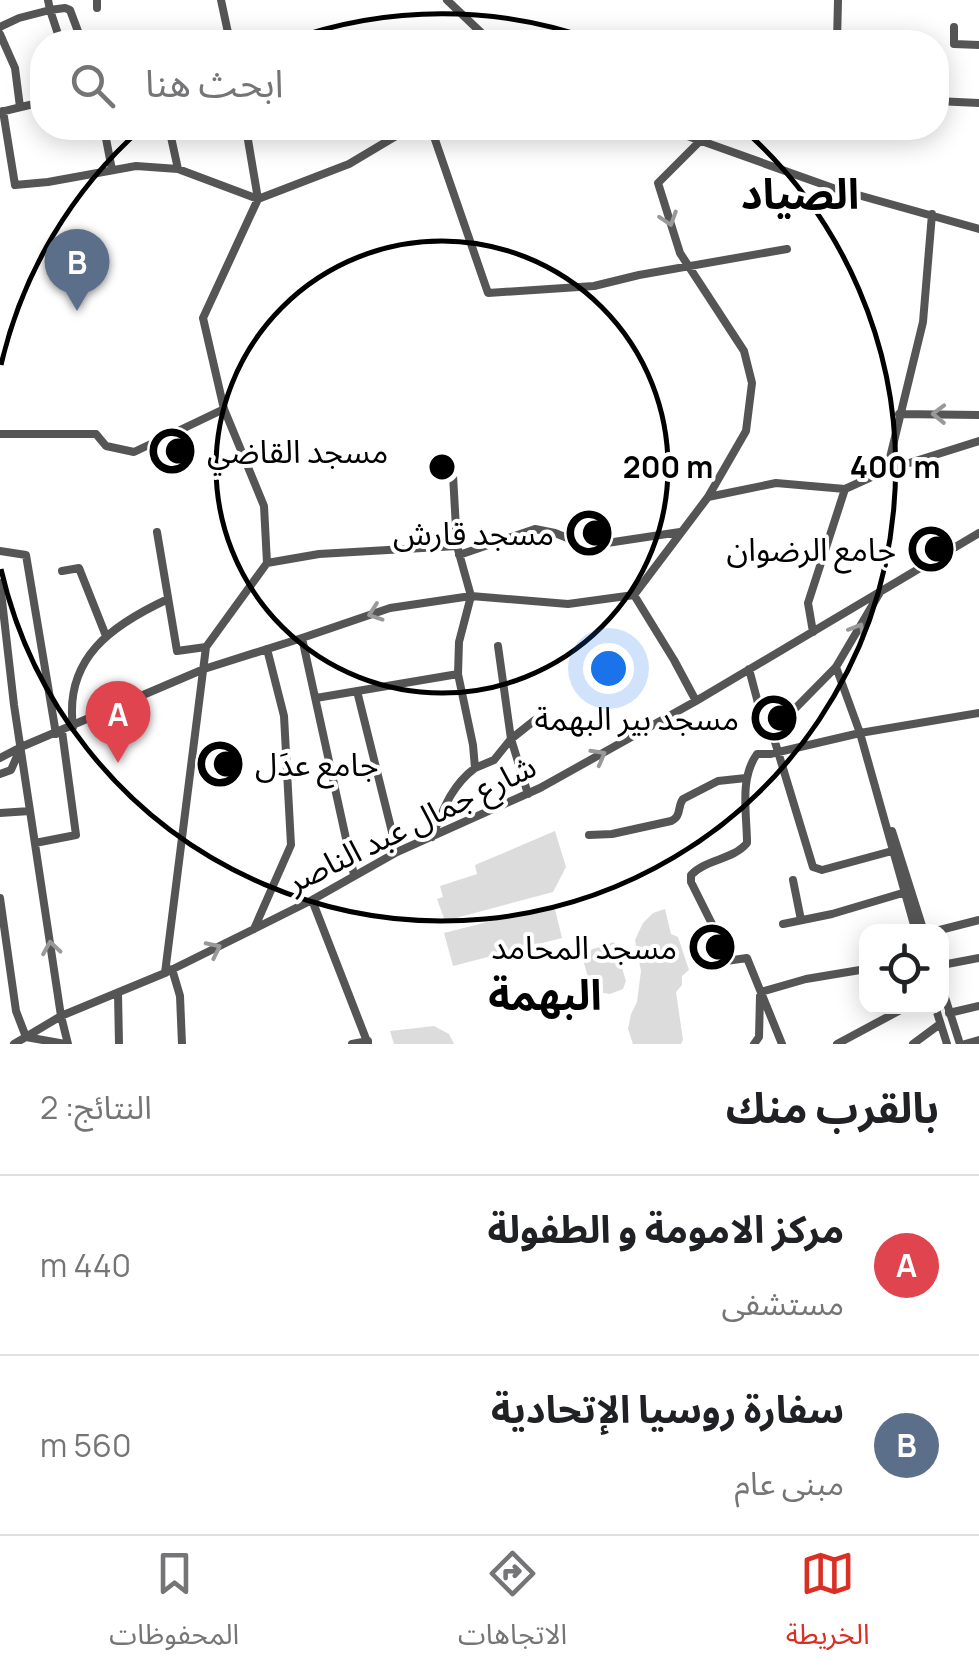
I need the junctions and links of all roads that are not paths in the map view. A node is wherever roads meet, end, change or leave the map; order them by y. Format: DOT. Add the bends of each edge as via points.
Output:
graph roads {
  1 [pos="48,0"];
  2 [pos="221,0"];
  3 [pos="447,0"];
  4 [pos="838,0"];
  5 [pos="50,10"];
  6 [pos="954,26"];
  7 [pos="0,30"];
  8 [pos="57,30"];
  9 [pos="78,30"];
  10 [pos="227,30"];
  11 [pos="479,30"];
  12 [pos="837,30"];
  13 [pos="979,45"];
  14 [pos="949,102"];
  15 [pos="979,103"];
  16 [pos="30,105"];
  17 [pos="20,107"];
  18 [pos="1,111"];
  19 [pos="106,140"];
  20 [pos="172,140"];
  21 [pos="248,140"];
  22 [pos="389,140"];
  23 [pos="435,140"];
  24 [pos="700,141"];
  25 [pos="178,169"];
  26 [pos="112,170"];
  27 [pos="258,200"];
  28 [pos="932,214"];
  29 [pos="979,229"];
  30 [pos="786,249"];
  31 [pos="688,266"];
  32 [pos="224,409"];
  33 [pos="899,414"];
  34 [pos="979,415"];
  35 [pos="0,434"];
  36 [pos="979,441"];
  37 [pos="887,470"];
  38 [pos="453,475"];
  39 [pos="845,488"];
  40 [pos="708,497"];
  41 [pos="156,532"];
  42 [pos="680,532"];
  43 [pos="979,533"];
  44 [pos="458,550"];
  45 [pos="0,551"];
  46 [pos="267,563"];
  47 [pos="62,571"];
  48 [pos="0,583"];
  49 [pos="880,593"];
  50 [pos="634,595"];
  51 [pos="471,596"];
  52 [pos="168,599"];
  53 [pos="812,632"];
  54 [pos="106,636"];
  55 [pos="302,638"];
  56 [pos="498,646"];
  57 [pos="206,647"];
  58 [pos="267,649"];
  59 [pos="836,666"];
  60 [pos="204,669"];
  61 [pos="749,669"];
  62 [pos="458,674"];
  63 [pos="357,691"];
  64 [pos="316,698"];
  65 [pos="696,701"];
  66 [pos="979,713"];
  67 [pos="536,720"];
  68 [pos="73,726"];
  69 [pos="59,732"];
  70 [pos="772,732"];
  71 [pos="860,733"];
  72 [pos="511,739"];
  73 [pos="22,747"];
  74 [pos="778,752"];
  75 [pos="0,758"];
  76 [pos="475,768"];
  77 [pos="871,771"];
  78 [pos="0,774"];
  79 [pos="746,778"];
  80 [pos="528,794"];
  81 [pos="30,811"];
  82 [pos="0,813"];
  83 [pos="589,835"];
  84 [pos="432,837"];
  85 [pos="35,844"];
  86 [pos="892,851"];
  87 [pos="397,852"];
  88 [pos="354,875"];
  89 [pos="792,880"];
  90 [pos="906,892"];
  91 [pos="0,898"];
  92 [pos="312,900"];
  93 [pos="801,920"];
  94 [pos="979,920"];
  95 [pos="783,924"];
  96 [pos="914,924"];
  97 [pos="925,924"];
  98 [pos="949,927"];
  99 [pos="254,929"];
  100 [pos="979,958"];
  101 [pos="949,964"];
  102 [pos="859,970"];
  103 [pos="169,971"];
  104 [pos="760,992"];
  105 [pos="118,993"];
  106 [pos="979,1006"];
  107 [pos="949,1013"];
  108 [pos="893,1014"];
  109 [pos="937,1014"];
  110 [pos="61,1016"];
  111 [pos="940,1024"];
  112 [pos="979,1040"];
  113 [pos="21,1041"];
  114 [pos="368,1042"];
  115 [pos="67,1044"];
  116 [pos="119,1044"];
  117 [pos="182,1044"];
  118 [pos="352,1044"];
  119 [pos="754,1044"];
  120 [pos="782,1044"];
  121 [pos="836,1044"];
  122 [pos="914,1044"];
  123 [pos="947,1044"];
  124 [pos="962,1044"];
  1 -- 5 [label="street"];
  2 -- 10 [label="street"];
  3 -- 11 [label="street"];
  4 -- 12 [label="street"];
  5 -- 7 [label="street"];
  5 -- 8 [label="street"];
  5 -- 9 [label="street" via="70,10"];
  6 -- 13 [label="street" via="954,44"];
  7 -- 17 [label="street"];
  14 -- 15 [label="street"];
  16 -- 17 [label="street"];
  17 -- 18 [label="street"];
  18 -- 26 [label="street" via="15,184"];
  19 -- 26 [label="street"];
  20 -- 25 [label="street"];
  21 -- 27 [label="street"];
  22 -- 27 [label="street" via="349,164"];
  23 -- 31 [label="street" via="488,293 594,286"];
  24 -- 28 [label="street"];
  24 -- 31 [label="street, one-way" via="658,184"];
  25 -- 26 [label="street"];
  25 -- 27 [label="street"];
  27 -- 32 [label="street" via="203,318"];
  28 -- 29 [label="street"];
  28 -- 33 [label="street" via="924,322"];
  30 -- 31 [label="street"];
  31 -- 40 [label="street" via="744,351 752,383 746,431"];
  32 -- 35 [label="street" via="134,452 106,446 96,434"];
  32 -- 46 [label="street" via="264,506"];
  34 -- 33 [label="street, one-way"];
  33 -- 37 [label="street"];
  36 -- 37 [label="street"];
  37 -- 39 [label="street"];
  38 -- 44 [label="street"];
  39 -- 40 [label="street" via="776,483"];
  39 -- 53 [label="street" via="808,604"];
  40 -- 42 [label="street"];
  41 -- 52 [label="street"];
  42 -- 44 [label="street" via="587,546 535,528"];
  42 -- 50 [label="street"];
  43 -- 49 [label="street, شارع جمال عبد الناصر"];
  44 -- 46 [label="street" via="319,554"];
  44 -- 51 [label="street"];
  45 -- 69 [label="street" via="26,555"];
  46 -- 57 [label="street"];
  47 -- 54 [label="street" via="78,568"];
  48 -- 73 [label="street"];
  49 -- 53 [label="street, شارع جمال عبد الناصر"];
  59 -- 49 [label="street, one-way"];
  50 -- 51 [label="street" via="568,604"];
  50 -- 65 [label="street"];
  51 -- 55 [label="street, one-way" via="390,608"];
  51 -- 62 [label="street"];
  52 -- 54 [label="street"];
  52 -- 57 [label="street" via="176,651"];
  53 -- 61 [label="street, شارع جمال عبد الناصر"];
  54 -- 68 [label="street" via="81,667"];
  55 -- 58 [label="street"];
  55 -- 64 [label="street"];
  56 -- 72 [label="street"];
  57 -- 60 [label="street"];
  58 -- 60 [label="street"];
  58 -- 99 [label="street" via="284,716 290,845"];
  59 -- 70 [label="street"];
  59 -- 71 [label="street"];
  60 -- 68 [label="street"];
  60 -- 103 [label="street"];
  61 -- 65 [label="street, شارع جمال عبد الناصر"];
  61 -- 70 [label="street"];
  62 -- 63 [label="street"];
  62 -- 76 [label="street"];
  63 -- 64 [label="street"];
  63 -- 87 [label="street"];
  64 -- 88 [label="street"];
  80 -- 65 [label="street, شارع جمال عبد الناصر, one-way"];
  66 -- 71 [label="street"];
  67 -- 72 [label="street"];
  68 -- 69 [label="street"];
  69 -- 73 [label="street"];
  69 -- 85 [label="street" via="76,835"];
  70 -- 74 [label="street"];
  71 -- 74 [label="street"];
  71 -- 77 [label="street"];
  72 -- 76 [label="street" via="494,760"];
  72 -- 80 [label="street"];
  73 -- 75 [label="street"];
  73 -- 78 [label="street" via="11,770"];
  73 -- 81 [label="street"];
  74 -- 79 [label="street" via="757,754"];
  74 -- 86 [label="street" via="813,867"];
  76 -- 84 [label="street" via="459,780"];
  77 -- 86 [label="street"];
  77 -- 97 [label="street"];
  79 -- 83 [label="street" via="718,781 683,799 671,821"];
  79 -- 104 [label="street" via="747,844 698,868 691,882 714,926 719,962 746,958"];
  80 -- 84 [label="street, شارع جمال عبد الناصر"];
  81 -- 82 [label="street"];
  81 -- 85 [label="street"];
  84 -- 87 [label="street, شارع جمال عبد الناصر"];
  110 -- 85 [label="street, one-way"];
  86 -- 90 [label="street"];
  87 -- 88 [label="street, شارع جمال عبد الناصر"];
  88 -- 92 [label="street, شارع جمال عبد الناصر"];
  89 -- 93 [label="street"];
  90 -- 93 [label="street"];
  90 -- 96 [label="street"];
  91 -- 113 [label="street"];
  92 -- 99 [label="street, شارع جمال عبد الناصر"];
  92 -- 114 [label="street"];
  93 -- 95 [label="street"];
  94 -- 98 [label="street"];
  103 -- 99 [label="street, شارع جمال عبد الناصر, one-way"];
  100 -- 101 [label="street"];
  102 -- 104 [label="street"];
  103 -- 105 [label="street, شارع جمال عبد الناصر"];
  103 -- 117 [label="street" via="180,996"];
  104 -- 119 [label="street" via="760,1038"];
  104 -- 120 [label="street"];
  105 -- 110 [label="street, شارع جمال عبد الناصر"];
  105 -- 116 [label="street"];
  106 -- 107 [label="street"];
  107 -- 124 [label="street"];
  108 -- 121 [label="street"];
  109 -- 111 [label="street"];
  110 -- 113 [label="street, شارع جمال عبد الناصر"];
  110 -- 115 [label="street"];
  111 -- 122 [label="street"];
  111 -- 123 [label="street"];
  112 -- 124 [label="street"];
  113 -- 115 [label="street"];
  114 -- 118 [label="street"];
}
